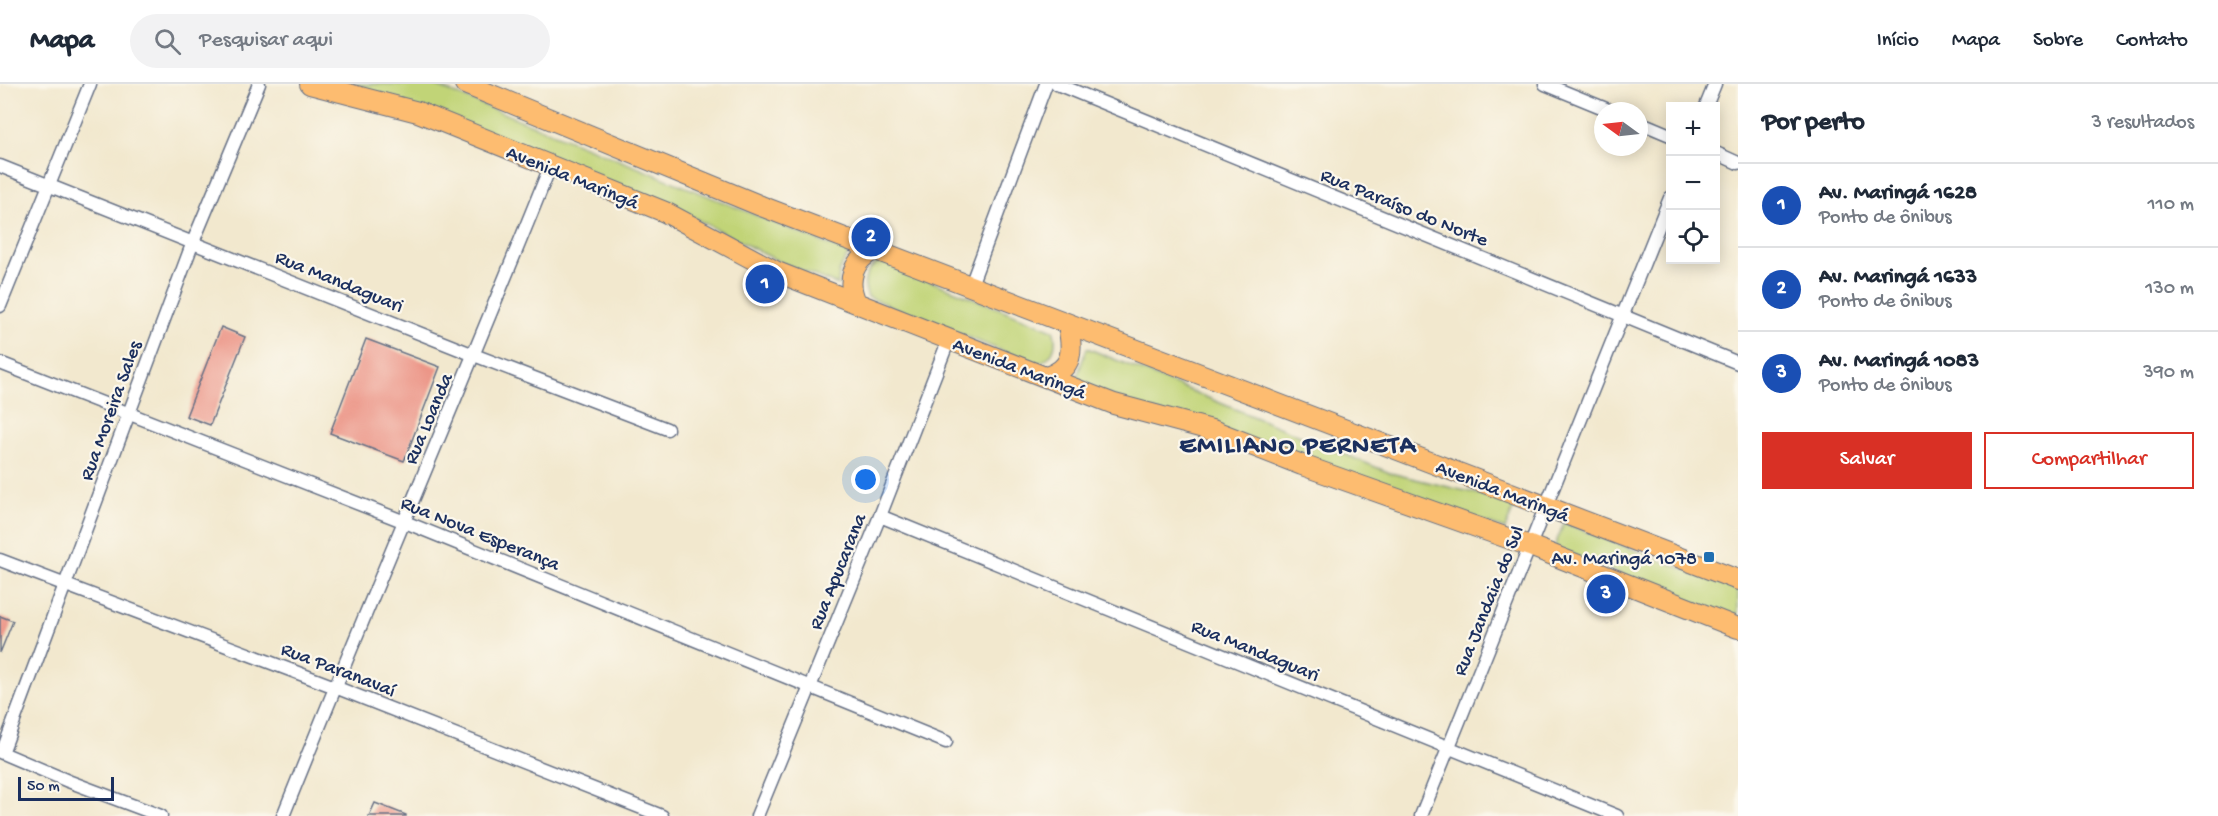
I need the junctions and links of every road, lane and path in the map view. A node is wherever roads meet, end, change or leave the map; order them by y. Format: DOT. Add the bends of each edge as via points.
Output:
graph roads {
  1 [pos="90,84"];
  2 [pos="259,84"];
  3 [pos="310,84"];
  4 [pos="465,84"];
  5 [pos="1046,84"];
  6 [pos="1057,84"];
  7 [pos="1545,84"];
  8 [pos="1715,84"];
  9 [pos="1708,102"];
  10 [pos="1594,104"];
  11 [pos="1648,126"];
  12 [pos="1666,133"];
  13 [pos="1720,155"];
  14 [pos="1738,163"];
  15 [pos="0,166"];
  16 [pos="550,167"];
  17 [pos="49,186"];
  18 [pos="1666,210"];
  19 [pos="193,242"];
  20 [pos="874,250"];
  21 [pos="970,285"];
  22 [pos="856,302"];
  23 [pos="0,306"];
  24 [pos="1624,318"];
  25 [pos="1068,325"];
  26 [pos="949,339"];
  27 [pos="474,355"];
  28 [pos="0,363"];
  29 [pos="1738,363"];
  30 [pos="1046,377"];
  31 [pos="129,413"];
  32 [pos="667,429"];
  33 [pos="1546,507"];
  34 [pos="880,516"];
  35 [pos="405,522"];
  36 [pos="1530,546"];
  37 [pos="0,560"];
  38 [pos="1738,580"];
  39 [pos="65,586"];
  40 [pos="1738,628"];
  41 [pos="335,687"];
  42 [pos="810,687"];
  43 [pos="946,742"];
  44 [pos="1448,749"];
  45 [pos="1,752"];
  46 [pos="161,816"];
  47 [pos="283,816"];
  48 [pos="662,816"];
  49 [pos="757,816"];
  50 [pos="1421,816"];
  51 [pos="1617,816"];
  1 -- 17 [label="street"];
  2 -- 19 [label="street, Rua Moreira Sales"];
  3 -- 16 [label="main road, Avenida Maringá" via="418,112"];
  4 -- 20 [label="main road, Avenida Maringá"];
  5 -- 21 [label="street"];
  6 -- 24 [label="street, Rua Paraíso do Norte"];
  7 -- 10 [label="street"];
  8 -- 9 [label="street"];
  11 -- 12 [label="street"];
  13 -- 14 [label="street"];
  15 -- 17 [label="street, Rua Mandaguari"];
  16 -- 22 [label="main road, Avenida Maringá" via="665,212 777,272"];
  16 -- 27 [label="street, Rua Loanda"];
  17 -- 19 [label="street, Rua Mandaguari"];
  17 -- 23 [label="street"];
  18 -- 24 [label="street, Rua Jandaia do Sul"];
  19 -- 27 [label="street, Rua Mandaguari"];
  19 -- 31 [label="street, Rua Moreira Sales"];
  20 -- 21 [label="main road, Avenida Maringá"];
  20 -- 22 [label="main road" via="854,269 851,282"];
  21 -- 25 [label="main road, Avenida Maringá"];
  22 -- 26 [label="main road, Avenida Maringá"];
  24 -- 29 [label="street, Rua Paraíso do Norte"];
  24 -- 33 [label="street, Rua Jandaia do Sul"];
  25 -- 30 [label="main road" via="1070,356 1057,374"];
  25 -- 33 [label="main road, Avenida Maringá"];
  26 -- 30 [label="main road, Avenida Maringá"];
  26 -- 34 [label="street, Rua Apucarana"];
  27 -- 32 [label="street, Rua Mandaguari"];
  27 -- 35 [label="street, Rua Loanda"];
  28 -- 31 [label="street, Rua Nova Esperança"];
  30 -- 36 [label="main road, Avenida Maringá" via="1114,404 1215,431"];
  31 -- 35 [label="street, Rua Nova Esperança"];
  31 -- 39 [label="street, Rua Moreira Sales"];
  33 -- 36 [label="street, Rua Jandaia do Sul"];
  33 -- 38 [label="main road, Avenida Maringá"];
  34 -- 42 [label="street, Rua Apucarana"];
  34 -- 44 [label="street, Rua Mandaguari"];
  35 -- 41 [label="street, Rua Loanda"];
  35 -- 42 [label="street, Rua Nova Esperança"];
  36 -- 40 [label="main road, Avenida Maringá"];
  36 -- 44 [label="street, Rua Jandaia do Sul"];
  37 -- 39 [label="street, Rua Paranavaí"];
  39 -- 41 [label="street, Rua Paranavaí"];
  39 -- 45 [label="street, Rua Moreira Sales"];
  41 -- 47 [label="street, Rua Loanda"];
  41 -- 48 [label="street, Rua Paranavaí"];
  42 -- 43 [label="street, Rua Nova Esperança"];
  42 -- 49 [label="street, Rua Apucarana"];
  44 -- 50 [label="street, Rua Jandaia do Sul"];
  44 -- 51 [label="street, Rua Mandaguari"];
  45 -- 46 [label="street"];
}
